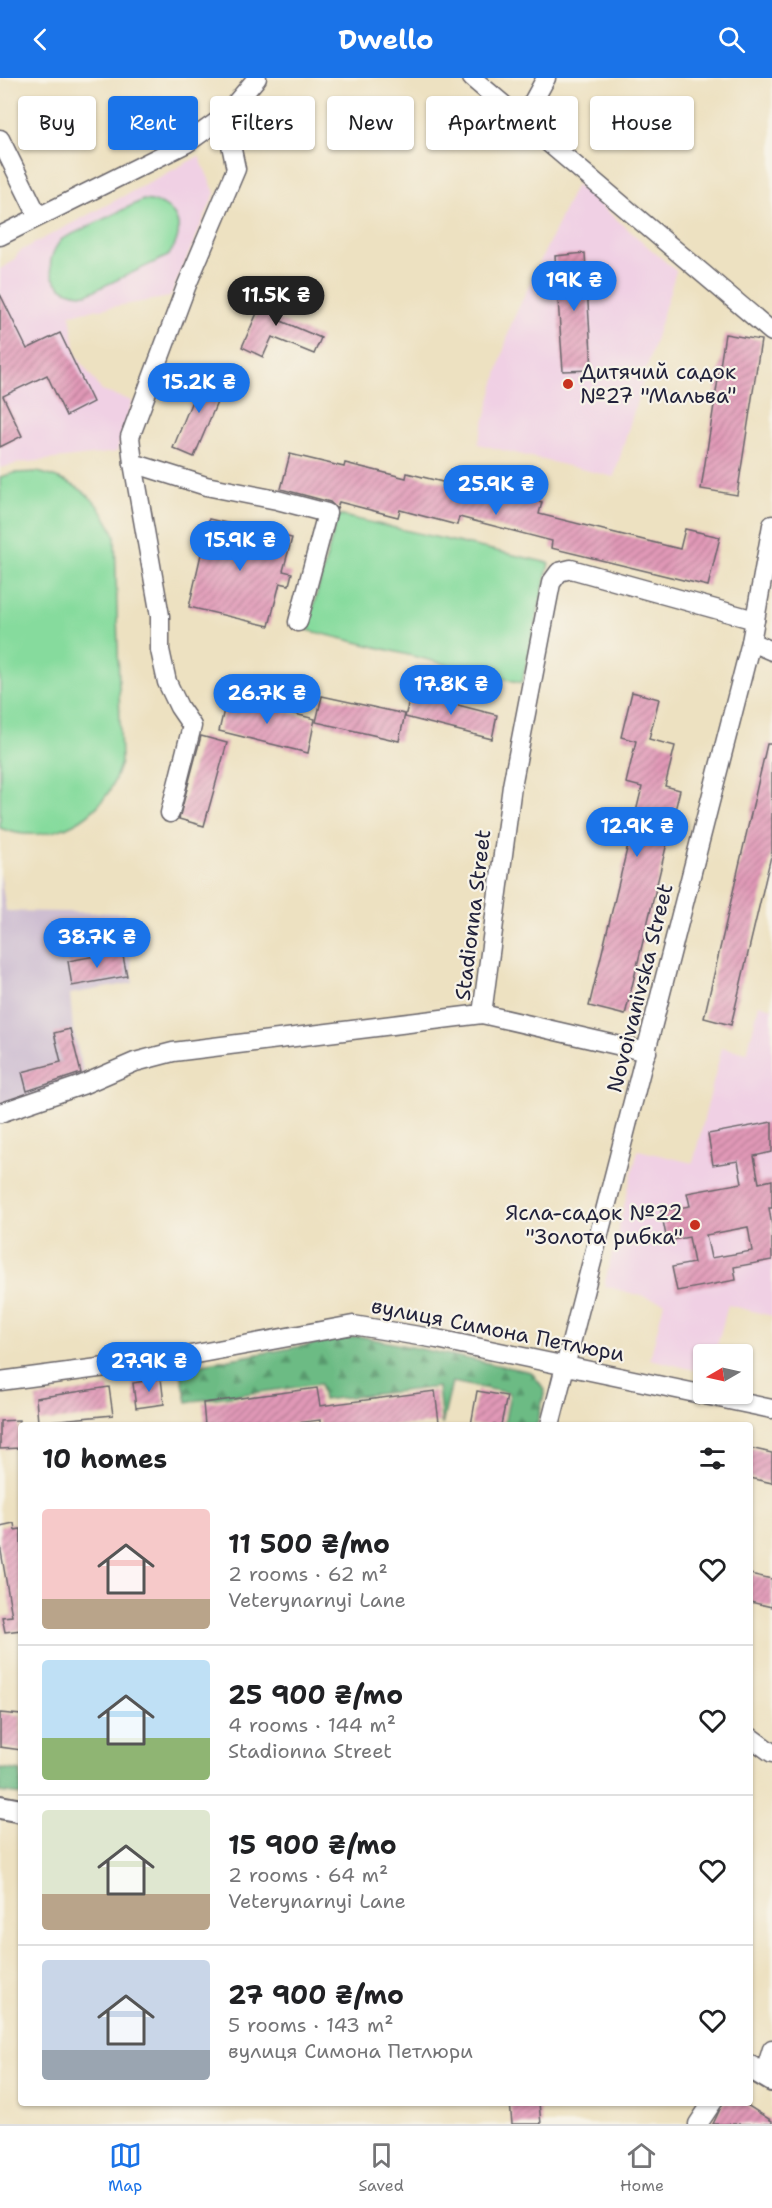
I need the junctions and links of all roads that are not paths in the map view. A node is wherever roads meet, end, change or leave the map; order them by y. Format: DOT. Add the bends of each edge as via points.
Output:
graph roads {
  1 [pos="257,78"];
  2 [pos="472,78"];
  3 [pos="546,78"];
  4 [pos="242,96"];
  5 [pos="494,96"];
  6 [pos="536,96"];
  7 [pos="210,127"];
  8 [pos="0,139"];
  9 [pos="232,150"];
  10 [pos="558,150"];
  11 [pos="38,216"];
  12 [pos="0,236"];
  13 [pos="772,332"];
  14 [pos="133,463"];
  15 [pos="772,525"];
  16 [pos="755,620"];
  17 [pos="298,622"];
  18 [pos="751,642"];
  19 [pos="772,651"];
  20 [pos="170,813"];
  21 [pos="483,1014"];
  22 [pos="647,1052"];
  23 [pos="0,1113"];
  24 [pos="565,1366"];
  25 [pos="0,1381"];
  26 [pos="772,1409"];
  27 [pos="551,1422"];
  28 [pos="753,1739"];
  29 [pos="772,1753"];
  30 [pos="0,1807"];
  31 [pos="18,1810"];
  32 [pos="772,2049"];
  33 [pos="762,2074"];
  34 [pos="710,2106"];
  35 [pos="698,2124"];
  1 -- 4 [label="street"];
  2 -- 5 [label="street"];
  3 -- 6 [label="street"];
  7 -- 11 [label="street" via="187,143"];
  8 -- 11 [label="street"];
  9 -- 14 [label="street" via="236,169 130,436"];
  10 -- 13 [label="street"];
  11 -- 12 [label="street"];
  14 -- 17 [label="street" via="206,486 327,513"];
  14 -- 20 [label="street" via="160,616 160,650 166,682 192,726"];
  15 -- 16 [label="street, Novoivanivska Street"];
  16 -- 18 [label="street, Novoivanivska Street"];
  16 -- 21 [label="street, Stadionna Street" via="571,569 559,572 551,583 512,786"];
  18 -- 19 [label="street"];
  18 -- 22 [label="street, Novoivanivska Street"];
  21 -- 22 [label="street"];
  21 -- 23 [label="street, Stadionna Street" via="173,1052 135,1062"];
  22 -- 24 [label="street, Novoivanivska Street"];
  24 -- 25 [label="street, вулиця Симона Петлюри" via="353,1325 174,1358"];
  24 -- 26 [label="street, вулиця Симона Петлюри"];
  24 -- 27 [label="street, Novoivanivska Street"];
  28 -- 29 [label="street"];
  30 -- 31 [label="main road"];
  32 -- 33 [label="street"];
  34 -- 35 [label="street"];
}
